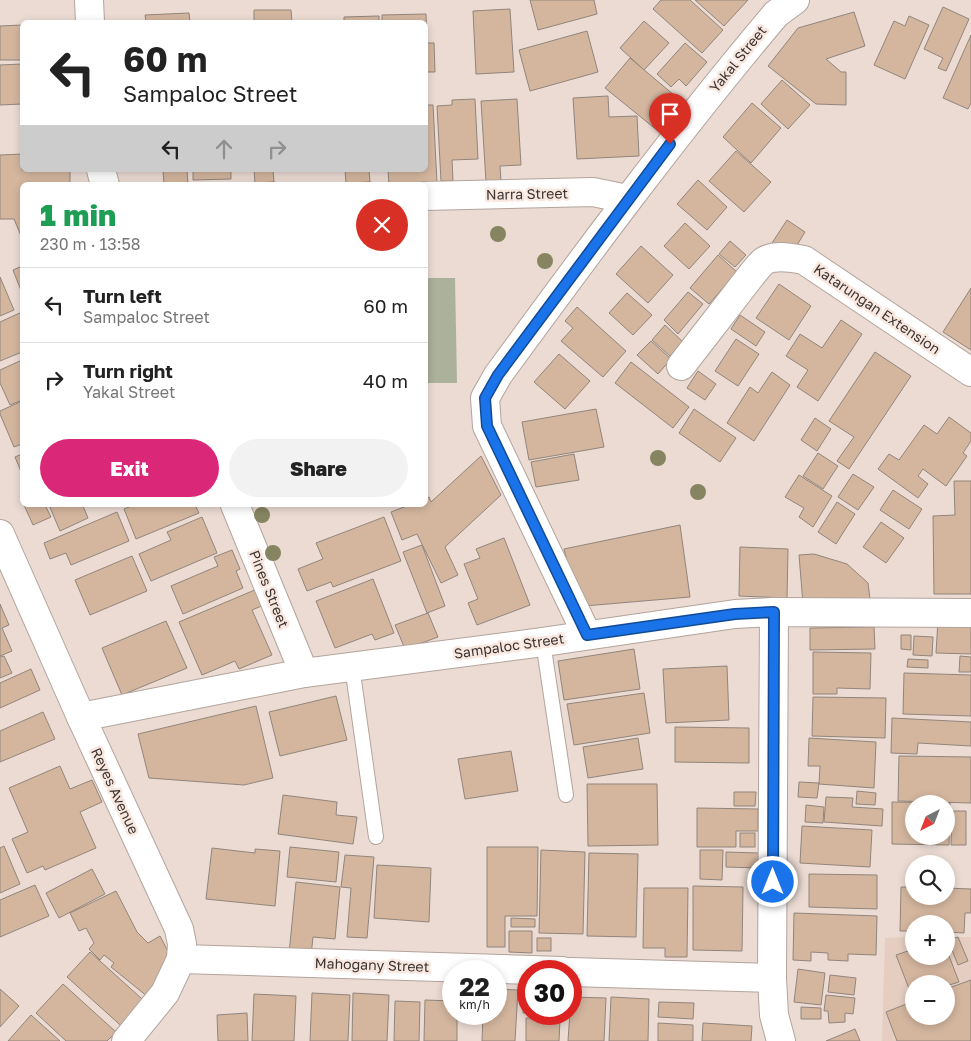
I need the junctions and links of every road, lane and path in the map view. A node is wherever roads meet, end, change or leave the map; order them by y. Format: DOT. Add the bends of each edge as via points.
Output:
graph roads {
  1 [pos="89,0"];
  2 [pos="796,0"];
  3 [pos="90,20"];
  4 [pos="428,196"];
  5 [pos="627,199"];
  6 [pos="681,366"];
  7 [pos="971,372"];
  8 [pos="236,507"];
  9 [pos="0,534"];
  10 [pos="774,612"];
  11 [pos="971,613"];
  12 [pos="587,635"];
  13 [pos="543,642"];
  14 [pos="352,666"];
  15 [pos="304,673"];
  16 [pos="81,717"];
  17 [pos="566,795"];
  18 [pos="376,837"];
  19 [pos="181,959"];
  20 [pos="517,970"];
  21 [pos="582,972"];
  22 [pos="772,978"];
  23 [pos="126,1041"];
  24 [pos="782,1041"];
  1 -- 3 [label="street"];
  2 -- 5 [label="street, Yakal Street" via="776,14 753,41"];
  4 -- 5 [label="street, Narra Street" via="593,192"];
  5 -- 12 [label="street, Yakal Street" via="498,375 485,398 487,426"];
  6 -- 7 [label="street, Katarungan Extension" via="764,261 789,257 804,260"];
  8 -- 15 [label="street, Pines Street"];
  9 -- 16 [label="street, Reyes Avenue"];
  10 -- 11 [label="street, Sampaloc Street"];
  10 -- 12 [label="street, Sampaloc Street" via="735,614"];
  10 -- 22 [label="street"];
  12 -- 13 [label="street, Sampaloc Street"];
  13 -- 14 [label="street, Sampaloc Street"];
  13 -- 17 [label="lane"];
  14 -- 15 [label="street, Sampaloc Street"];
  14 -- 18 [label="lane"];
  15 -- 16 [label="street, Sampaloc Street"];
  16 -- 19 [label="street, Reyes Avenue" via="179,929"];
  19 -- 20 [label="street, Mahogany Street"];
  19 -- 23 [label="street, Reyes Avenue" via="165,993"];
  21 -- 22 [label="street"];
  22 -- 24 [label="street" via="774,1015"];
}
